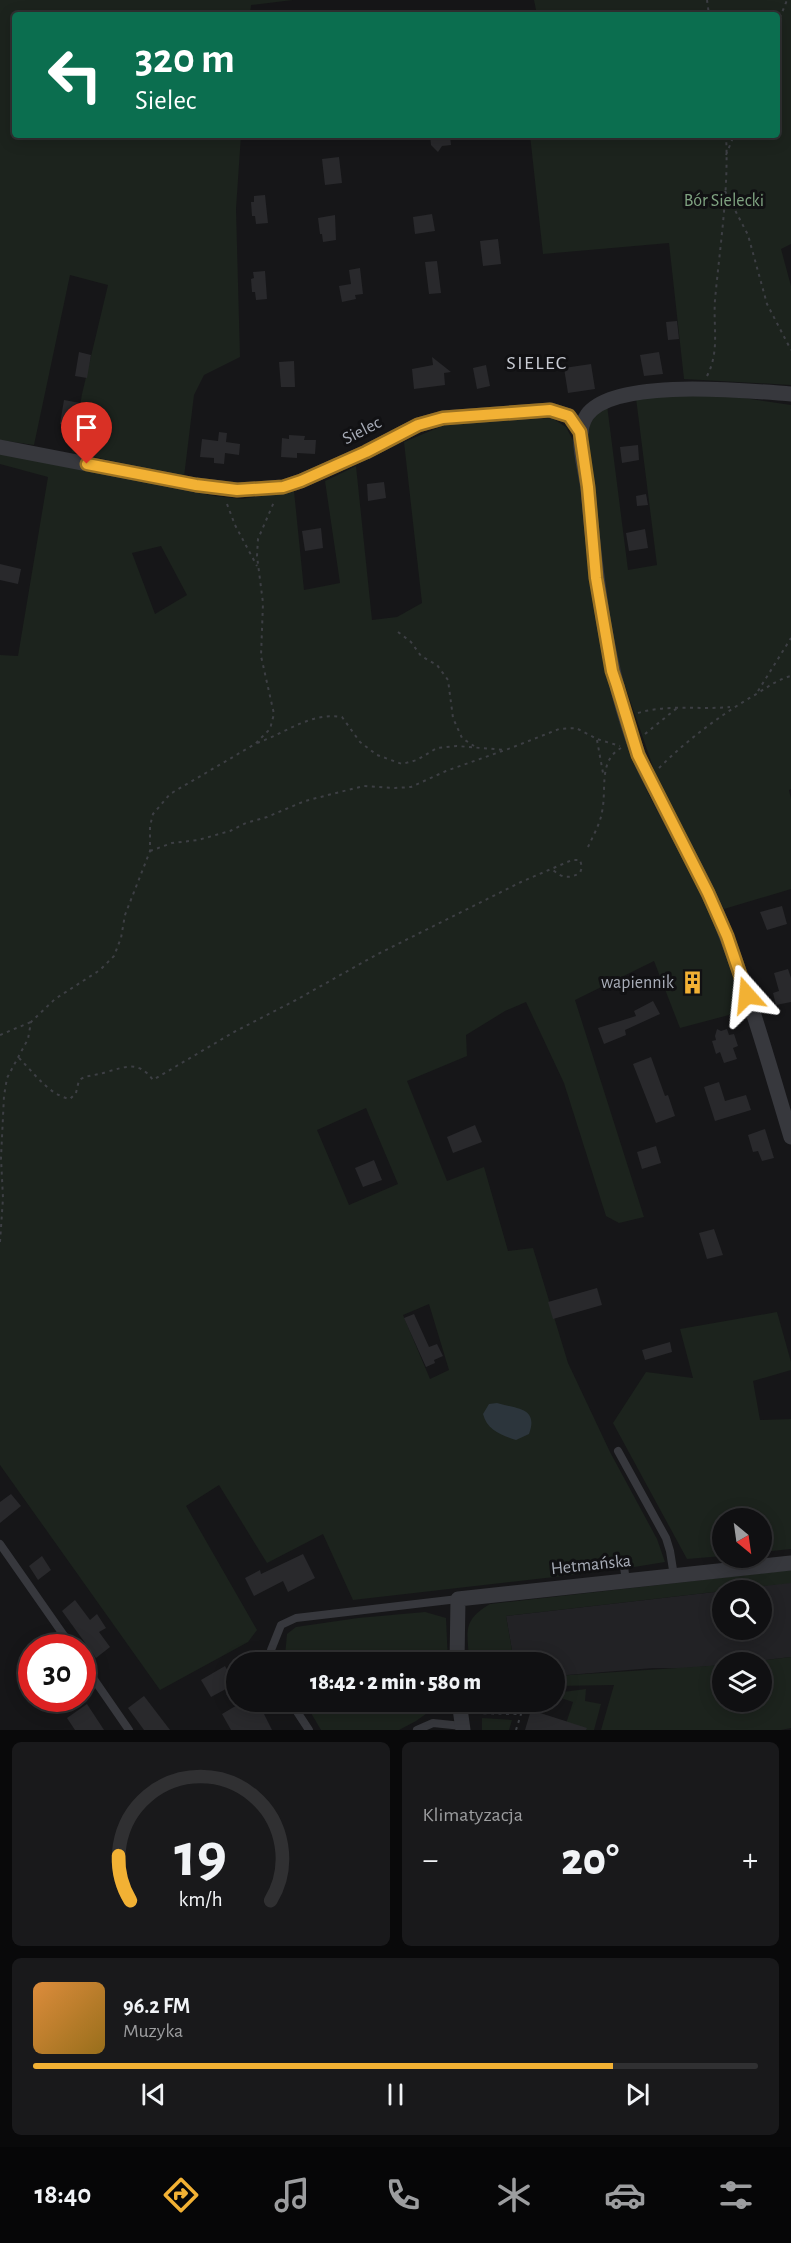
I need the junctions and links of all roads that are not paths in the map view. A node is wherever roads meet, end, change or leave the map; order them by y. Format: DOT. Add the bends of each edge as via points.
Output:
graph roads {
  1 [pos="791,394"];
  2 [pos="580,432"];
  3 [pos="0,447"];
  4 [pos="791,1137"];
  5 [pos="618,1452"];
  6 [pos="0,1544"];
  7 [pos="623,1560"];
  8 [pos="791,1563"];
  9 [pos="674,1576"];
  10 [pos="626,1581"];
  11 [pos="458,1599"];
  12 [pos="63,1634"];
  13 [pos="272,1652"];
  14 [pos="457,1652"];
  15 [pos="96,1682"];
  16 [pos="297,1712"];
  17 [pos="463,1717"];
  18 [pos="129,1730"];
  19 [pos="309,1730"];
  20 [pos="417,1730"];
  1 -- 2 [label="street" via="668,389 607,401 587,414"];
  2 -- 3 [label="street, Sielec" via="569,416 550,410 443,418 418,425 301,481 283,487 237,490"];
  2 -- 4 [label="street" via="596,578 612,671 648,774 727,936"];
  5 -- 9 [label="lane" via="666,1538"];
  6 -- 12 [label="lane"];
  7 -- 10 [label="lane"];
  8 -- 9 [label="street, Hetmańska"];
  9 -- 10 [label="street, Hetmańska"];
  10 -- 11 [label="street, Hetmańska"];
  11 -- 13 [label="lane" via="296,1618 281,1625"];
  11 -- 14 [label="street"];
  15 -- 18 [label="lane"];
  16 -- 19 [label="lane"];
  17 -- 20 [label="lane"];
}
